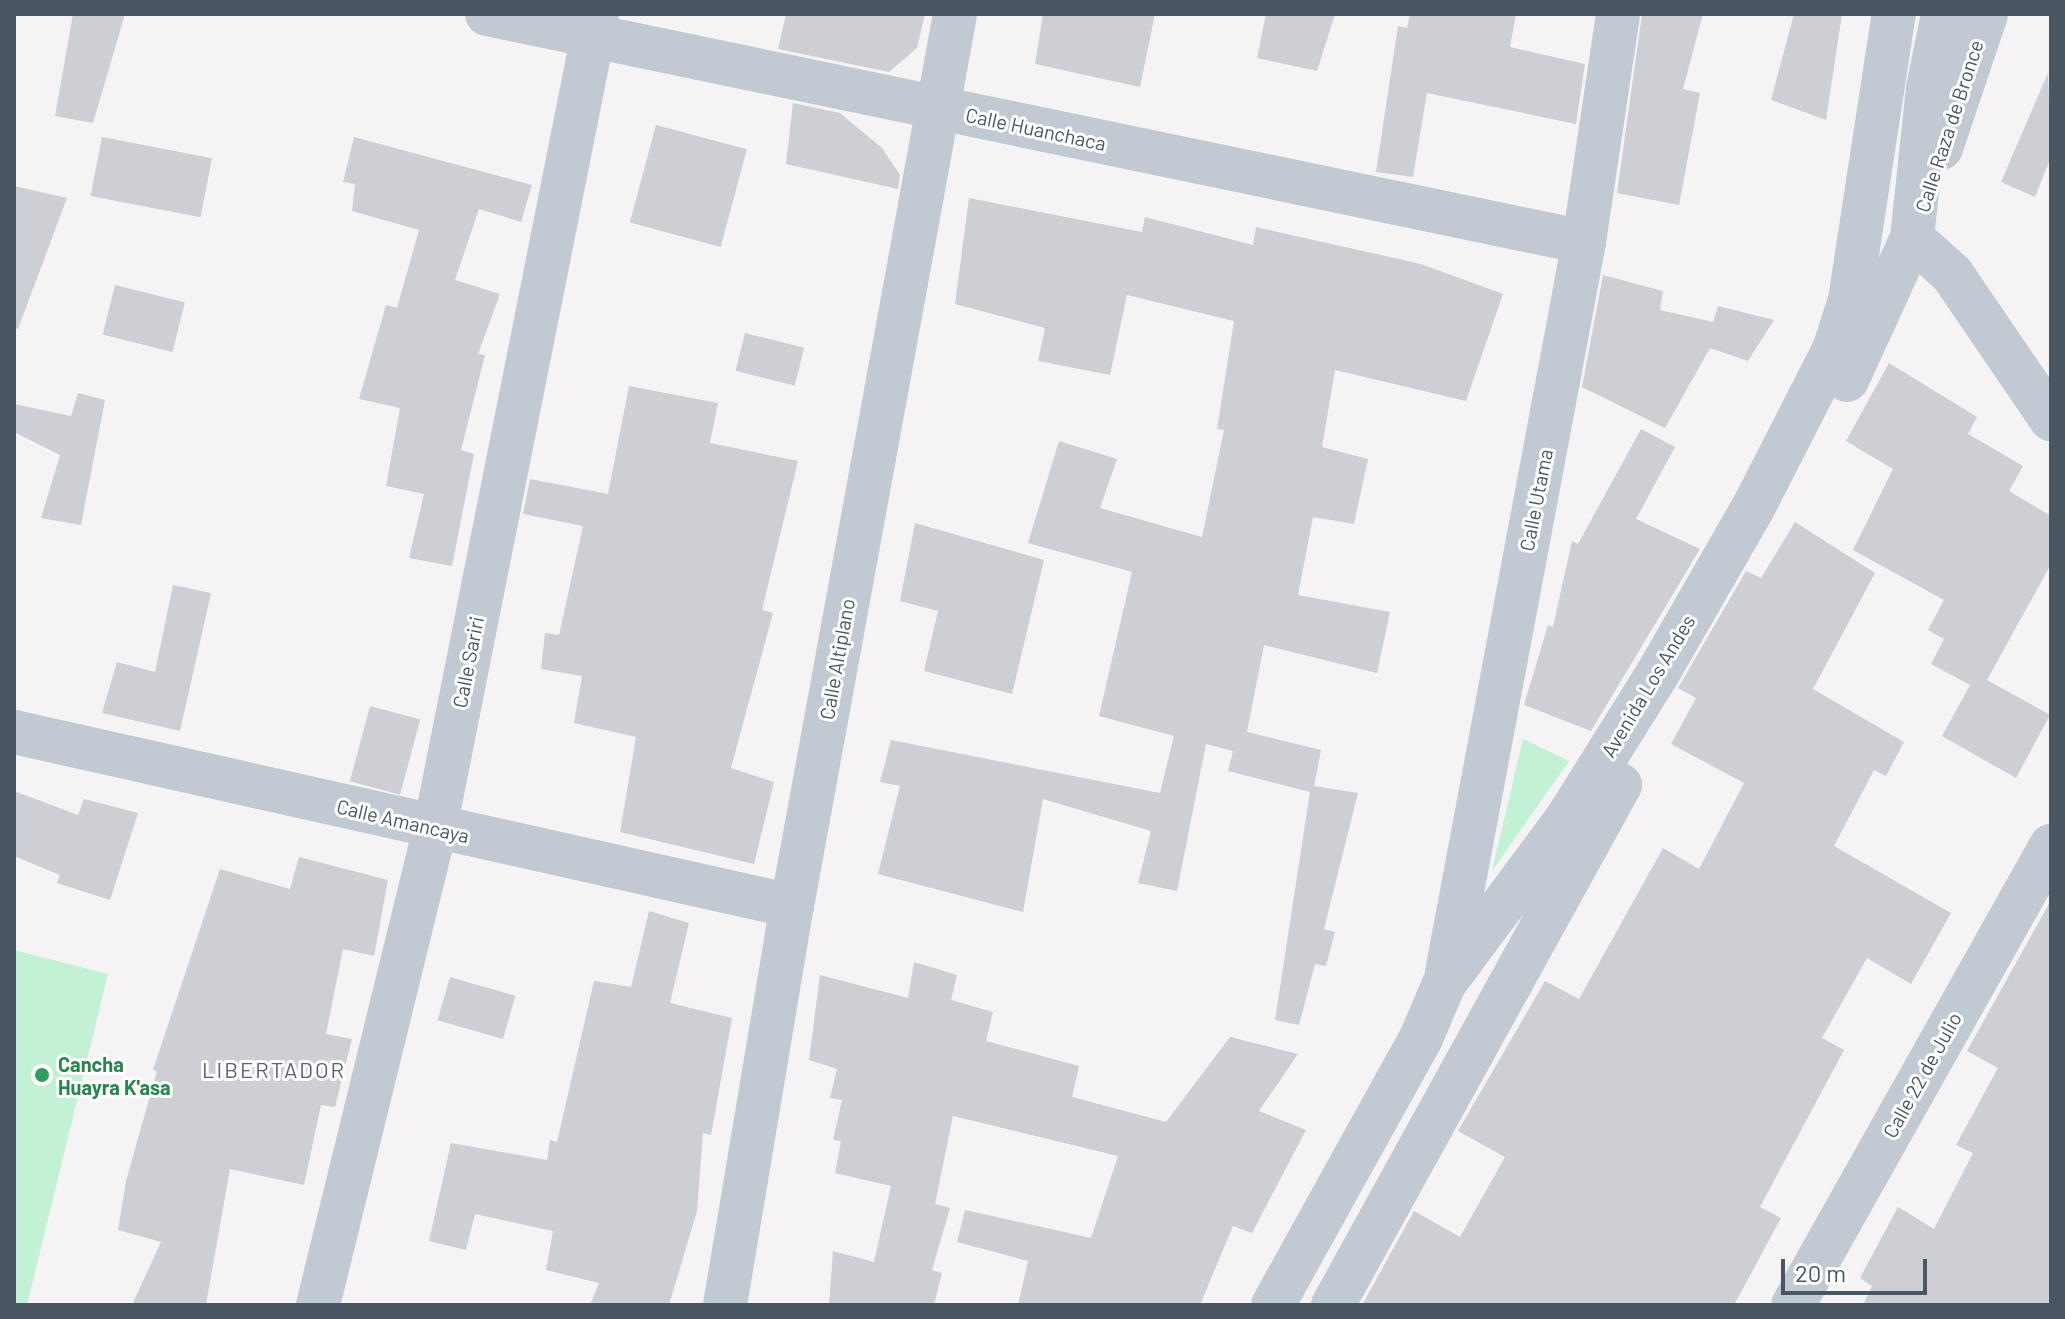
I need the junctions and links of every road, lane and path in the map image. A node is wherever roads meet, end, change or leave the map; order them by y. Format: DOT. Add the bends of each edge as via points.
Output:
graph roads {
  1 [pos="487,14"];
  2 [pos="955,14"];
  3 [pos="1618,14"];
  4 [pos="1894,14"];
  5 [pos="1943,14"];
  6 [pos="1986,14"];
  7 [pos="594,25"];
  8 [pos="936,108"];
  9 [pos="1912,238"];
  10 [pos="1584,242"];
  11 [pos="2051,419"];
  12 [pos="14,732"];
  13 [pos="435,828"];
  14 [pos="2051,846"];
  15 [pos="792,906"];
  16 [pos="1444,984"];
  17 [pos="1421,1038"];
  18 [pos="1469,1051"];
  19 [pos="318,1305"];
  20 [pos="725,1305"];
  21 [pos="1273,1305"];
  22 [pos="1333,1305"];
  23 [pos="1793,1305"];
  1 -- 7 [label="street, Calle Huanchaca"];
  2 -- 8 [label="street, Calle Altiplano"];
  3 -- 10 [label="street, Calle Utama"];
  4 -- 16 [label="street, Avenida Los Andes" via="1850,300 1834,350 1754,506 1658,673 1568,817"];
  5 -- 9 [label="street, Avenida Los Andes" via="1928,88"];
  6 -- 9 [label="street, Calle Raza de Bronce"];
  7 -- 8 [label="street, Calle Huanchaca"];
  7 -- 13 [label="street, Calle Sariri"];
  8 -- 10 [label="street, Calle Huanchaca"];
  8 -- 15 [label="street, Calle Altiplano"];
  9 -- 11 [label="street" via="1952,274"];
  9 -- 18 [label="street, Avenida Los Andes" via="1865,349"];
  10 -- 16 [label="street, Calle Utama"];
  12 -- 13 [label="street, Calle Amancaya"];
  13 -- 15 [label="street, Calle Amancaya"];
  13 -- 19 [label="street, Calle Sariri"];
  14 -- 23 [label="street, Calle 22 de Julio"];
  15 -- 20 [label="street, Calle Altiplano"];
  16 -- 17 [label="street, Avenida Los Andes"];
  17 -- 18 [label="street"];
  17 -- 21 [label="street, Avenida Los Andes"];
  18 -- 22 [label="street, Avenida Los Andes"];
}
